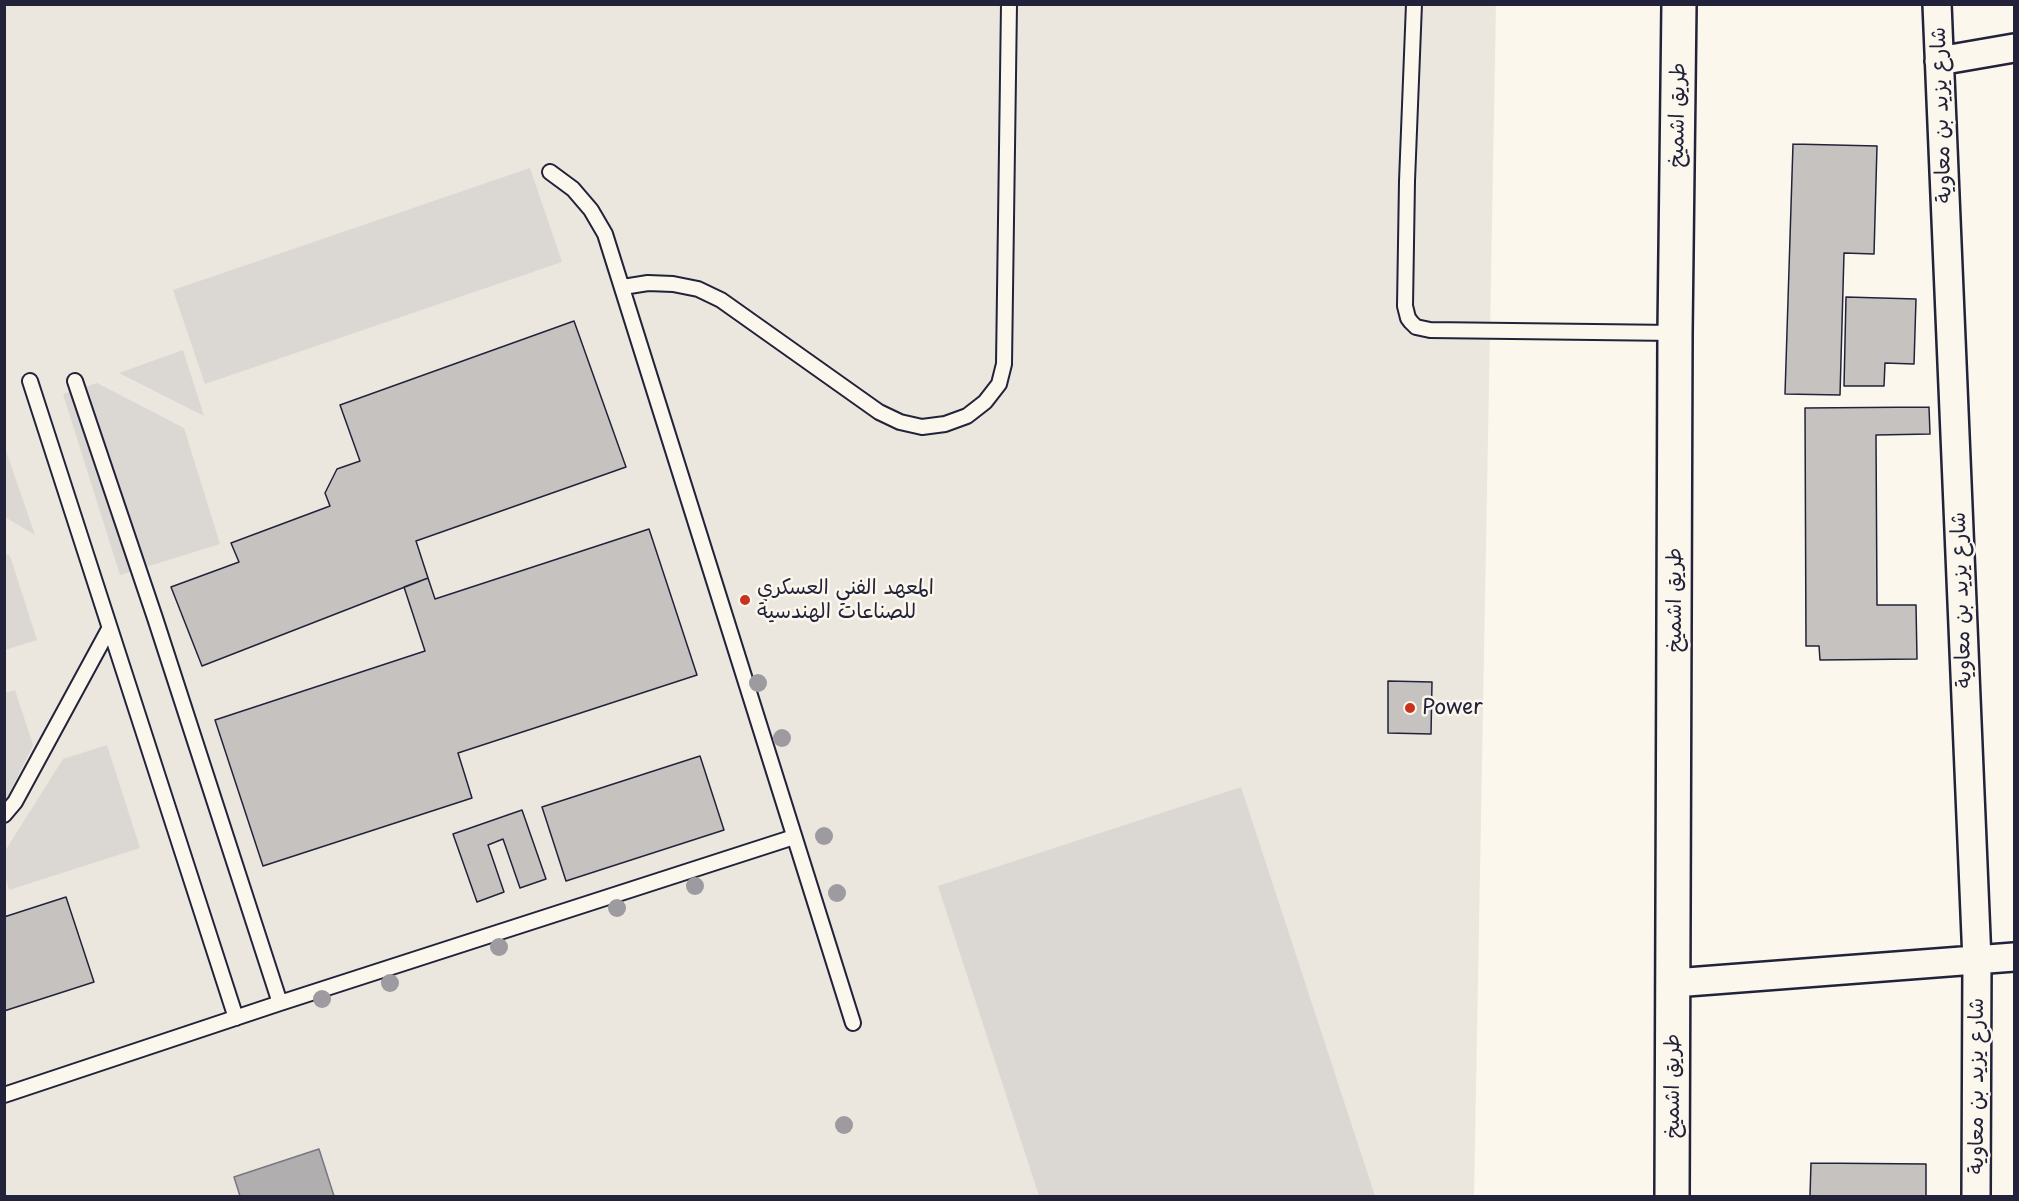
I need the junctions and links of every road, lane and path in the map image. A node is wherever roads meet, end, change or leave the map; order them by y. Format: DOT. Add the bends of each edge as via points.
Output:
graph roads {
  1 [pos="1008,4"];
  2 [pos="1414,4"];
  3 [pos="1679,4"];
  4 [pos="1937,4"];
  5 [pos="2014,48"];
  6 [pos="1939,60"];
  7 [pos="550,172"];
  8 [pos="623,286"];
  9 [pos="1675,333"];
  10 [pos="30,381"];
  11 [pos="75,381"];
  12 [pos="109,628"];
  13 [pos="4,815"];
  14 [pos="794,837"];
  15 [pos="2014,957"];
  16 [pos="1977,961"];
  17 [pos="1674,983"];
  18 [pos="280,1003"];
  19 [pos="236,1018"];
  20 [pos="853,1023"];
  21 [pos="4,1095"];
  22 [pos="1672,1197"];
  23 [pos="1976,1197"];
  1 -- 8 [label="lane" via="1004,364 999,384 967,416 922,427 900,422 879,412 721,300 698,289 673,284"];
  2 -- 9 [label="lane" via="1405,306 1411,322 1430,330"];
  3 -- 9 [label="highway, طريق اشميخ"];
  4 -- 6 [label="street, شارع يزيد بن معاوية"];
  5 -- 6 [label="street"];
  6 -- 16 [label="street, شارع يزيد بن معاوية"];
  7 -- 8 [label="lane" via="573,189 591,210 605,234"];
  8 -- 14 [label="lane"];
  9 -- 17 [label="highway, طريق اشميخ"];
  10 -- 12 [label="lane"];
  11 -- 18 [label="lane"];
  12 -- 13 [label="lane" via="15,802"];
  12 -- 19 [label="lane"];
  14 -- 18 [label="lane"];
  14 -- 20 [label="lane"];
  15 -- 16 [label="street"];
  16 -- 17 [label="street"];
  16 -- 23 [label="street, شارع يزيد بن معاوية"];
  17 -- 22 [label="highway, طريق اشميخ"];
  18 -- 19 [label="lane"];
  19 -- 21 [label="lane"];
}
